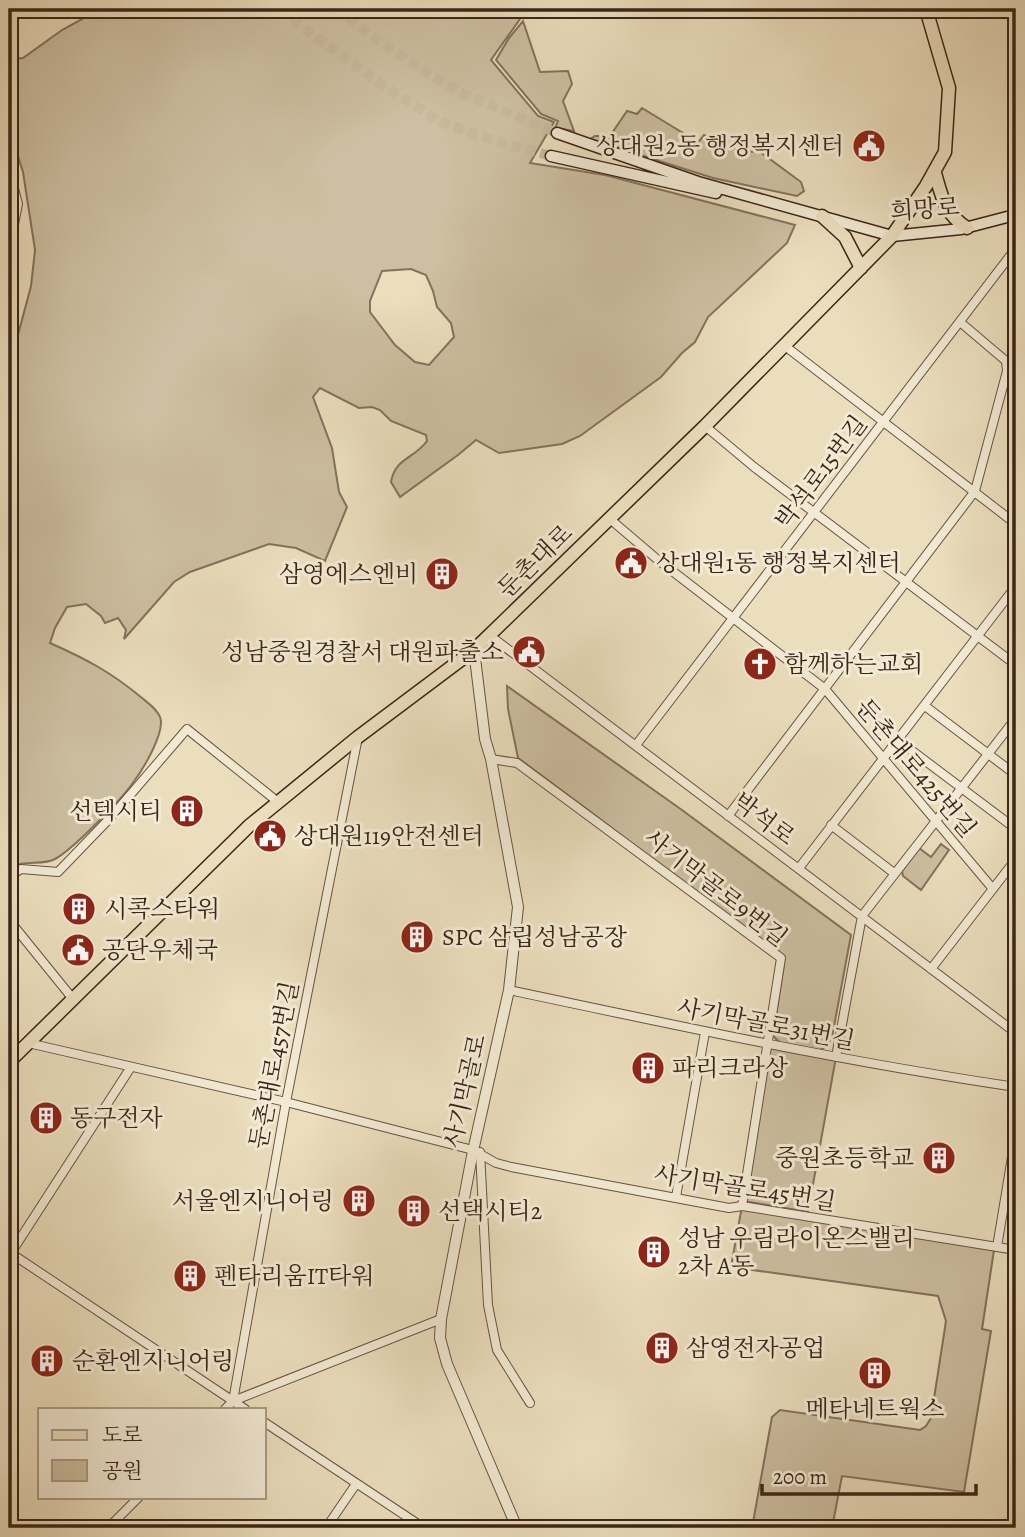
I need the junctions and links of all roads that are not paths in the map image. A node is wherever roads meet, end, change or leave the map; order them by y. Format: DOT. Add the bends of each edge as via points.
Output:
graph roads {
  1 [pos="926,9"];
  2 [pos="557,133"];
  3 [pos="551,156"];
  4 [pos="9,169"];
  5 [pos="935,173"];
  6 [pos="757,198"];
  7 [pos="822,216"];
  8 [pos="1016,216"];
  9 [pos="967,228"];
  10 [pos="892,236"];
  11 [pos="1016,248"];
  12 [pos="9,249"];
  13 [pos="861,268"];
  14 [pos="9,289"];
  15 [pos="9,317"];
  16 [pos="960,322"];
  17 [pos="785,346"];
  18 [pos="1016,357"];
  19 [pos="1006,361"];
  20 [pos="1016,372"];
  21 [pos="885,421"];
  22 [pos="705,426"];
  23 [pos="975,491"];
  24 [pos="815,512"];
  25 [pos="610,519"];
  26 [pos="1016,523"];
  27 [pos="906,582"];
  28 [pos="1016,586"];
  29 [pos="734,619"];
  30 [pos="489,635"];
  31 [pos="978,636"];
  32 [pos="474,650"];
  33 [pos="1016,665"];
  34 [pos="825,689"];
  35 [pos="925,706"];
  36 [pos="1016,718"];
  37 [pos="358,737"];
  38 [pos="899,740"];
  39 [pos="636,745"];
  40 [pos="988,754"];
  41 [pos="491,759"];
  42 [pos="884,760"];
  43 [pos="1016,775"];
  44 [pos="962,789"];
  45 [pos="278,802"];
  46 [pos="728,816"];
  47 [pos="936,821"];
  48 [pos="831,825"];
  49 [pos="1016,829"];
  50 [pos="1016,859"];
  51 [pos="799,868"];
  52 [pos="894,873"];
  53 [pos="9,877"];
  54 [pos="993,889"];
  55 [pos="862,916"];
  56 [pos="9,920"];
  57 [pos="931,969"];
  58 [pos="509,990"];
  59 [pos="73,999"];
  60 [pos="705,1032"];
  61 [pos="1016,1033"];
  62 [pos="28,1043"];
  63 [pos="769,1045"];
  64 [pos="836,1057"];
  65 [pos="9,1062"];
  66 [pos="131,1067"];
  67 [pos="1016,1087"];
  68 [pos="286,1102"];
  69 [pos="1016,1133"];
  70 [pos="476,1151"];
  71 [pos="676,1197"];
  72 [pos="742,1206"];
  73 [pos="997,1247"];
  74 [pos="1015,1250"];
  75 [pos="9,1254"];
  76 [pos="441,1319"];
  77 [pos="233,1401"];
  78 [pos="530,1403"];
  79 [pos="226,1408"];
  80 [pos="243,1408"];
  81 [pos="266,1423"];
  82 [pos="356,1483"];
  83 [pos="138,1498"];
  84 [pos="108,1528"];
  85 [pos="326,1528"];
  86 [pos="424,1528"];
  87 [pos="517,1528"];
  1 -- 5 [label="main road, 둔촌대로" via="949,88 945,152"];
  2 -- 6 [label="main road, 희망로"];
  3 -- 6 [label="main road, 희망로" via="701,191"];
  4 -- 12 [label="street" via="18,204"];
  5 -- 9 [label="main road" via="951,216"];
  5 -- 10 [label="main road, 둔촌대로"];
  6 -- 7 [label="main road, 희망로"];
  7 -- 10 [label="main road, 희망로"];
  7 -- 13 [label="main road" via="845,237"];
  8 -- 9 [label="main road, 희망로"];
  9 -- 10 [label="main road, 희망로"];
  10 -- 13 [label="main road, 둔촌대로"];
  11 -- 16 [label="street, 박석로15번길"];
  13 -- 17 [label="main road, 둔촌대로"];
  14 -- 15 [label="street"];
  16 -- 19 [label="street"];
  16 -- 21 [label="street, 박석로15번길"];
  17 -- 21 [label="street"];
  17 -- 22 [label="main road, 둔촌대로"];
  18 -- 19 [label="street"];
  19 -- 20 [label="street"];
  19 -- 23 [label="street"];
  21 -- 23 [label="street"];
  21 -- 24 [label="street, 박석로15번길"];
  22 -- 24 [label="street"];
  22 -- 25 [label="main road, 둔촌대로"];
  23 -- 26 [label="street"];
  23 -- 27 [label="street"];
  24 -- 27 [label="street"];
  24 -- 29 [label="street, 박석로15번길"];
  25 -- 29 [label="street, 둔촌대로425번길"];
  25 -- 30 [label="main road, 둔촌대로"];
  27 -- 31 [label="street"];
  27 -- 34 [label="street"];
  28 -- 31 [label="street"];
  29 -- 34 [label="street, 둔촌대로425번길"];
  29 -- 39 [label="street, 박석로15번길"];
  30 -- 32 [label="main road, 둔촌대로"];
  30 -- 39 [label="street, 박석로"];
  31 -- 33 [label="street"];
  31 -- 35 [label="street"];
  32 -- 37 [label="main road, 둔촌대로"];
  32 -- 41 [label="street, 사기막골로"];
  34 -- 42 [label="street, 둔촌대로425번길"];
  34 -- 46 [label="street"];
  35 -- 38 [label="street"];
  35 -- 40 [label="street"];
  36 -- 40 [label="street"];
  37 -- 45 [label="main road, 둔촌대로"];
  37 -- 68 [label="street, 둔촌대로457번길"];
  38 -- 42 [label="street"];
  38 -- 44 [label="street"];
  39 -- 46 [label="street, 박석로"];
  40 -- 43 [label="street"];
  40 -- 44 [label="street"];
  41 -- 58 [label="street, 사기막골로" via="518,907"];
  41 -- 63 [label="street, 사기막골로9번길" via="517,763 781,958"];
  42 -- 47 [label="street, 둔촌대로425번길"];
  42 -- 48 [label="street"];
  44 -- 47 [label="street"];
  44 -- 49 [label="street"];
  45 -- 53 [label="street" via="187,729 58,872 21,869"];
  45 -- 59 [label="main road, 둔촌대로"];
  46 -- 51 [label="street, 박석로"];
  47 -- 52 [label="street"];
  47 -- 54 [label="street, 둔촌대로425번길"];
  48 -- 51 [label="street"];
  48 -- 52 [label="street"];
  50 -- 54 [label="street"];
  51 -- 55 [label="street, 박석로"];
  52 -- 55 [label="street"];
  54 -- 57 [label="street"];
  55 -- 57 [label="street, 박석로"];
  55 -- 64 [label="street"];
  56 -- 59 [label="street"];
  57 -- 61 [label="street, 박석로"];
  58 -- 60 [label="street, 사기막골로31번길"];
  58 -- 70 [label="street, 사기막골로"];
  59 -- 62 [label="main road, 둔촌대로"];
  60 -- 63 [label="street, 사기막골로31번길"];
  60 -- 71 [label="street"];
  62 -- 65 [label="main road, 둔촌대로"];
  62 -- 66 [label="street, 사기막골로45번길"];
  63 -- 64 [label="street, 사기막골로31번길"];
  63 -- 72 [label="street, 사기막골로9번길"];
  64 -- 67 [label="street, 사기막골로31번길"];
  66 -- 68 [label="street, 사기막골로45번길"];
  66 -- 75 [label="street"];
  68 -- 70 [label="street, 사기막골로45번길"];
  68 -- 77 [label="street, 둔촌대로457번길"];
  69 -- 73 [label="street"];
  70 -- 71 [label="street, 사기막골로45번길" via="511,1167"];
  70 -- 76 [label="street, 사기막골로"];
  70 -- 78 [label="street" via="488,1305 497,1350"];
  71 -- 72 [label="street, 사기막골로45번길" via="729,1208"];
  72 -- 73 [label="street, 사기막골로45번길"];
  73 -- 74 [label="street, 사기막골로45번길"];
  75 -- 77 [label="street"];
  76 -- 77 [label="street"];
  76 -- 87 [label="street, 사기막골로" via="439,1338 447,1364"];
  77 -- 79 [label="street"];
  77 -- 80 [label="street"];
  81 -- 82 [label="street"];
  82 -- 85 [label="street"];
  82 -- 86 [label="street"];
  83 -- 84 [label="street"];
}
